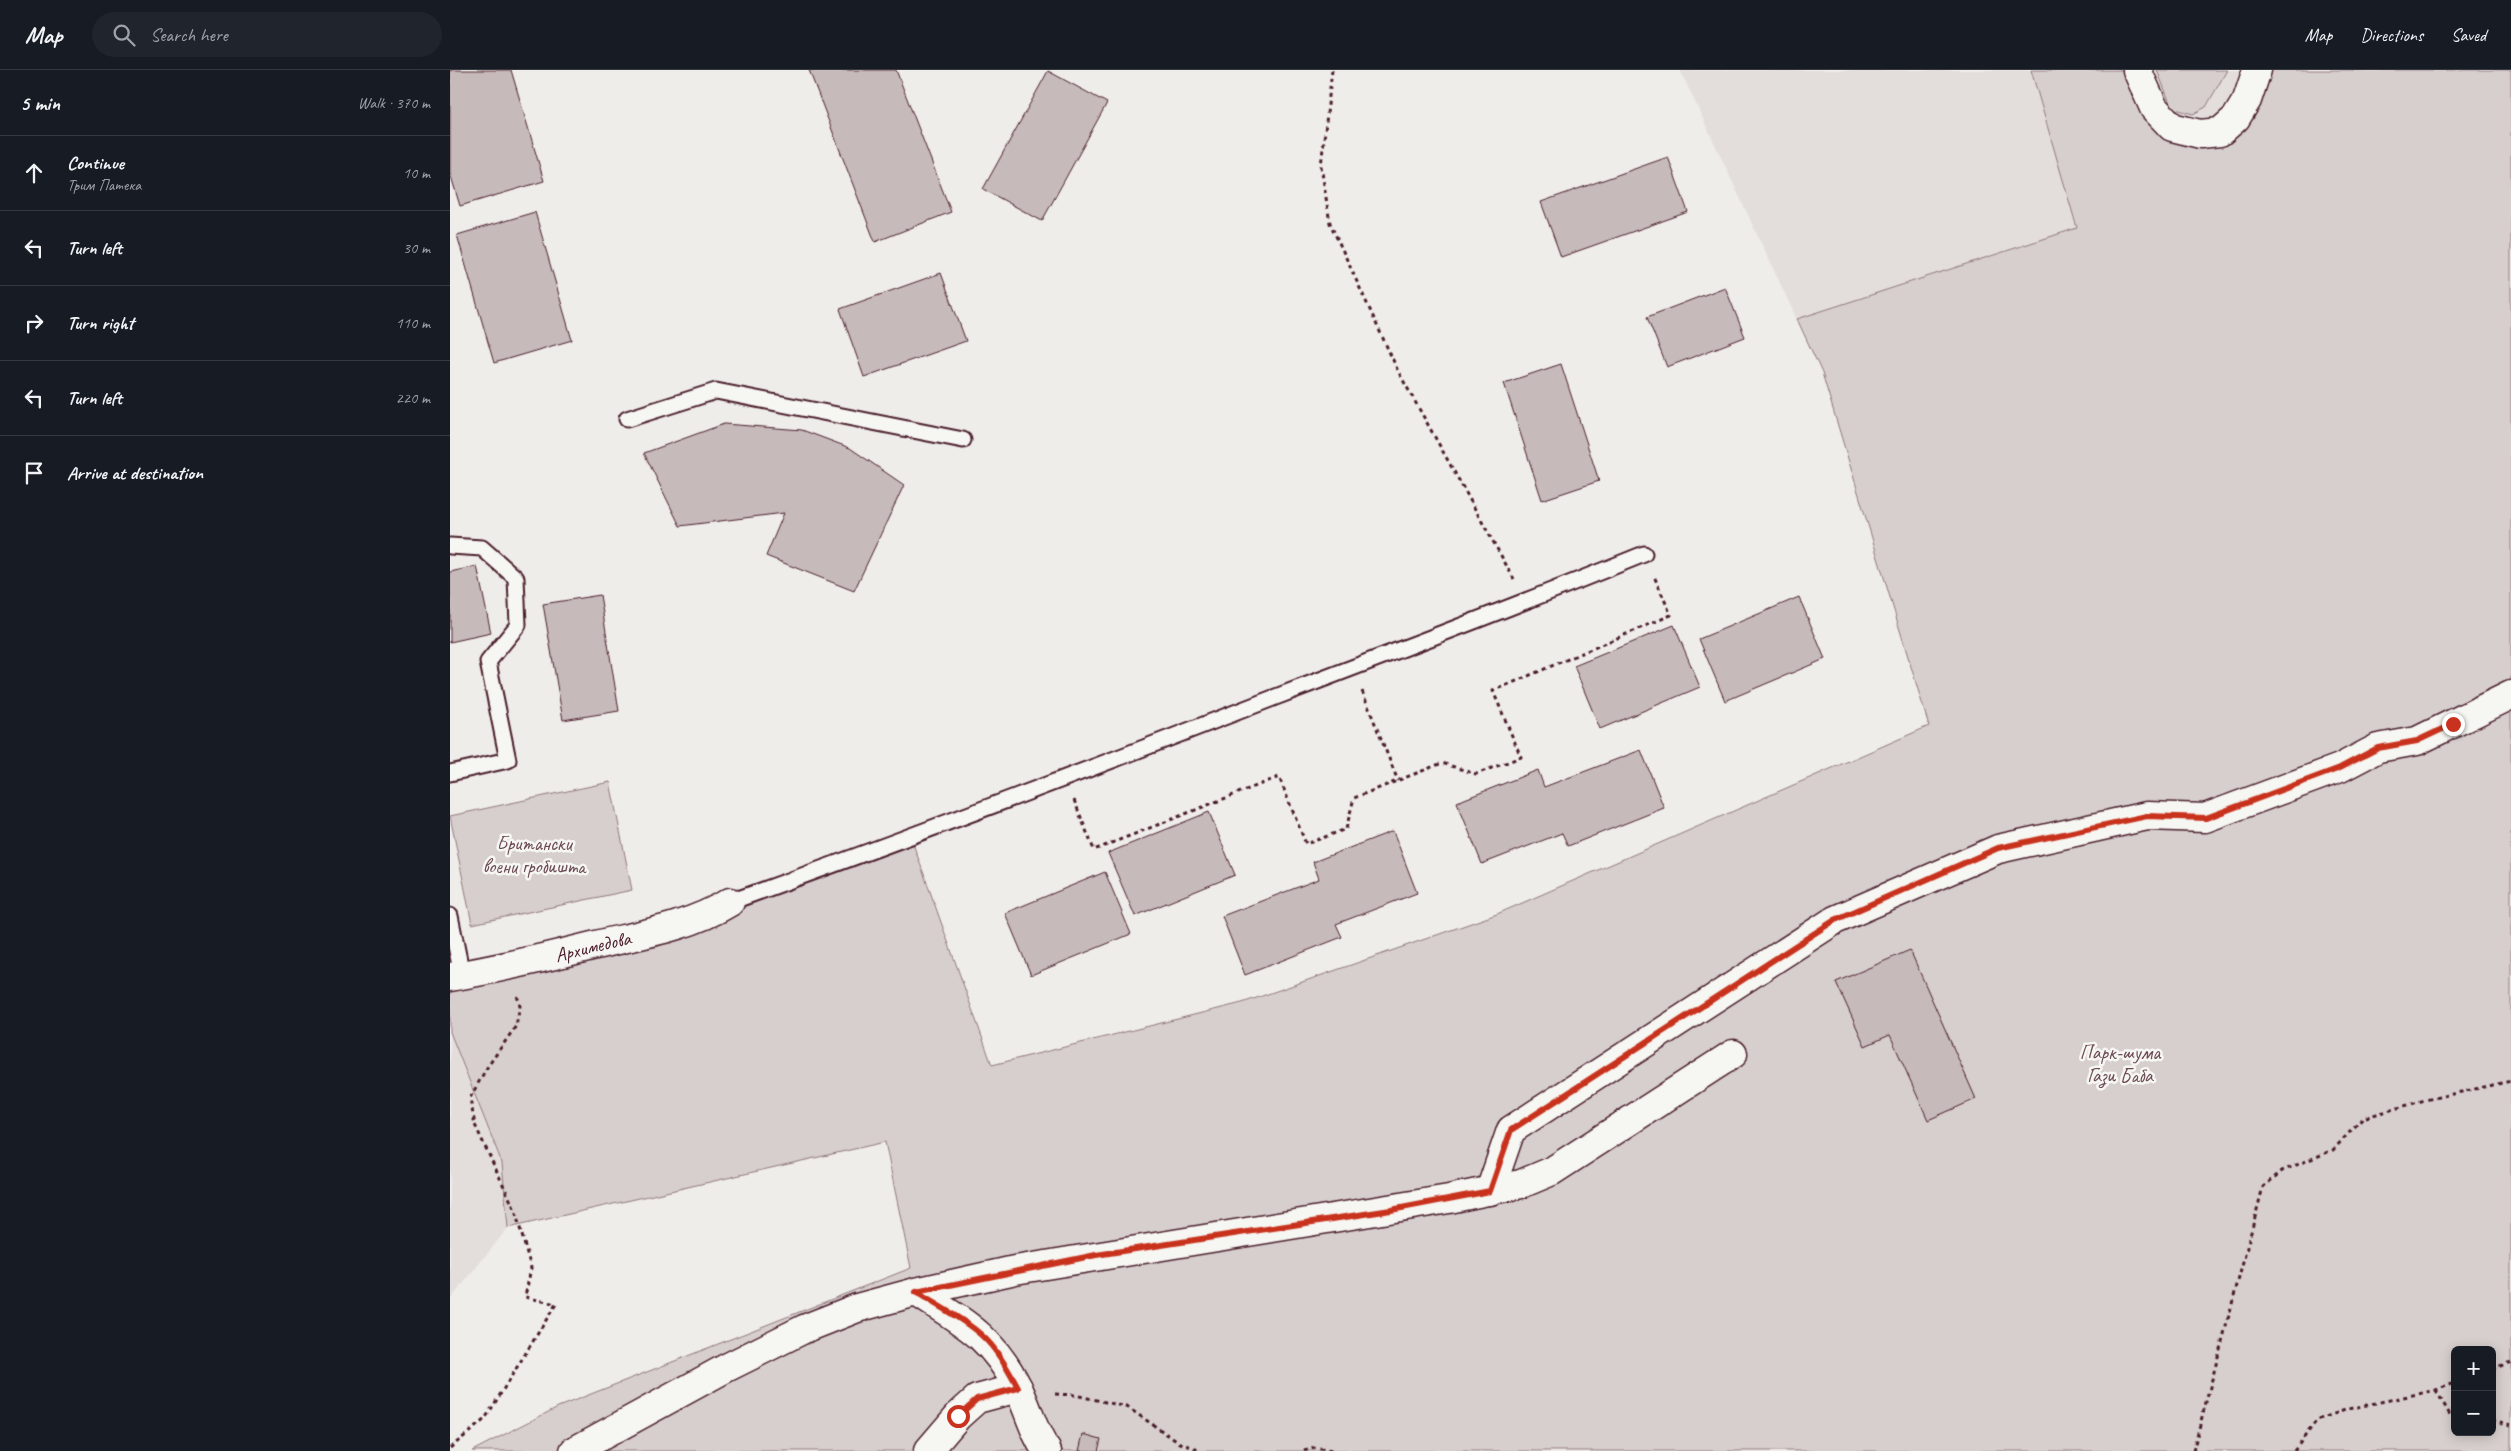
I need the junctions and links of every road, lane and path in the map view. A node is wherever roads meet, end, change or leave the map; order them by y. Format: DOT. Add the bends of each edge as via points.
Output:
graph roads {
  1 [pos="1332,70"];
  2 [pos="2137,70"];
  3 [pos="2257,70"];
  4 [pos="627,418"];
  5 [pos="963,440"];
  6 [pos="450,546"];
  7 [pos="1644,554"];
  8 [pos="1527,601"];
  9 [pos="1353,668"];
  10 [pos="2511,695"];
  11 [pos="450,773"];
  12 [pos="1066,778"];
  13 [pos="1398,781"];
  14 [pos="730,902"];
  15 [pos="450,916"];
  16 [pos="507,966"];
  17 [pos="456,976"];
  18 [pos="1733,1054"];
  19 [pos="2511,1080"];
  20 [pos="1490,1191"];
  21 [pos="916,1292"];
  22 [pos="2511,1362"];
  23 [pos="2496,1368"];
  24 [pos="2451,1384"];
  25 [pos="1018,1388"];
  26 [pos="2436,1390"];
  27 [pos="2451,1415"];
  28 [pos="2496,1421"];
  29 [pos="2511,1424"];
  30 [pos="450,1448"];
  31 [pos="574,1451"];
  32 [pos="928,1451"];
  33 [pos="1048,1451"];
  34 [pos="1201,1451"];
  35 [pos="1304,1451"];
  36 [pos="1333,1451"];
  37 [pos="2194,1451"];
  38 [pos="2294,1451"];
  1 -- 8 [label="path" via="1321,166 1330,223 1398,371"];
  2 -- 3 [label="street" via="2154,108 2172,127 2200,134 2220,132 2236,118 2247,100"];
  4 -- 5 [label="lane" via="716,390"];
  6 -- 11 [label="lane" via="482,548 516,578 518,625 488,662 508,760"];
  7 -- 8 [label="lane"];
  7 -- 13 [label="path" via="1671,615 1493,691 1521,757 1476,774 1442,763"];
  8 -- 9 [label="lane"];
  9 -- 12 [label="lane"];
  9 -- 13 [label="path"];
  10 -- 20 [label="street" via="2417,741 2378,748 2340,768 2206,818 2147,816 1998,848 1835,920 1511,1130"];
  12 -- 13 [label="path" via="1094,850 1279,777 1306,844 1346,829 1354,798"];
  12 -- 14 [label="lane" via="911,838"];
  14 -- 16 [label="street, Архимедова" via="694,921"];
  15 -- 17 [label="lane"];
  16 -- 17 [label="street, Архимедова"];
  16 -- 30 [label="path" via="520,1006 516,1026 470,1098 475,1125 515,1210 531,1268 525,1297 556,1304 485,1419"];
  18 -- 20 [label="street" via="1552,1171 1521,1184"];
  19 -- 37 [label="path" via="2363,1118 2333,1150 2282,1171 2263,1187"];
  20 -- 21 [label="street" via="1391,1210 1096,1255"];
  21 -- 25 [label="street" via="977,1331 991,1344"];
  21 -- 31 [label="street" via="858,1308 804,1329"];
  22 -- 23 [label="path"];
  24 -- 26 [label="path"];
  25 -- 32 [label="street" via="977,1399"];
  25 -- 33 [label="street"];
  25 -- 34 [label="path" via="1122,1405 1178,1442"];
  26 -- 27 [label="path"];
  26 -- 38 [label="path" via="2348,1409 2317,1420"];
  28 -- 29 [label="path"];
  35 -- 36 [label="path" via="1314,1448"];
}
